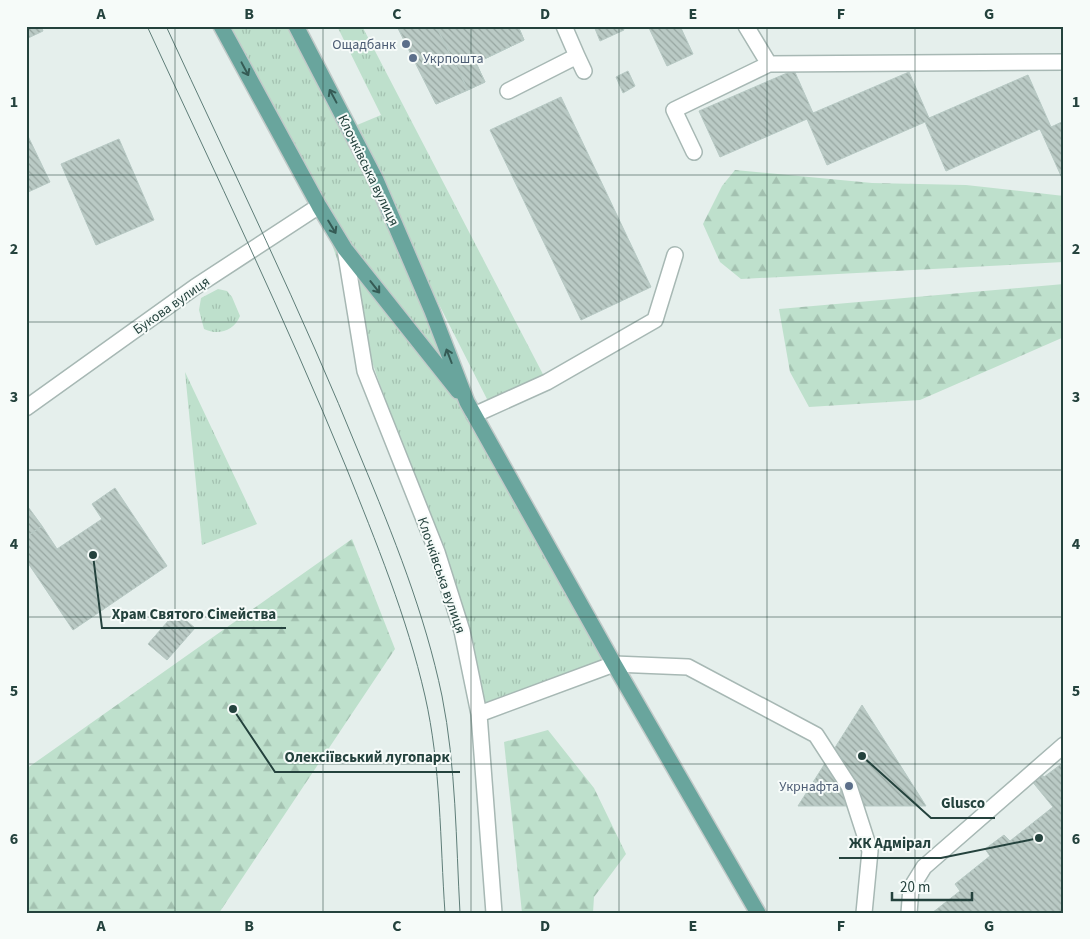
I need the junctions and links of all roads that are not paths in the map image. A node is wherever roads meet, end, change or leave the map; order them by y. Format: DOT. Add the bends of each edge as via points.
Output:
graph roads {
  1 [pos="221,26"];
  2 [pos="296,26"];
  3 [pos="564,26"];
  4 [pos="746,26"];
  5 [pos="577,56"];
  6 [pos="1064,62"];
  7 [pos="769,64"];
  8 [pos="584,71"];
  9 [pos="508,92"];
  10 [pos="694,152"];
  11 [pos="319,206"];
  12 [pos="344,248"];
  13 [pos="675,255"];
  14 [pos="26,408"];
  15 [pos="471,408"];
  16 [pos="614,664"];
  17 [pos="479,714"];
  18 [pos="1064,745"];
  19 [pos="494,913"];
  20 [pos="758,913"];
  21 [pos="864,913"];
  22 [pos="909,913"];
  1 -- 11 [label="main road, Клочківська вулиця, one-way"];
  15 -- 2 [label="main road, Клочківська вулиця, one-way" via="376,180"];
  3 -- 5 [label="street"];
  4 -- 7 [label="street"];
  5 -- 8 [label="street"];
  5 -- 9 [label="street"];
  6 -- 7 [label="street"];
  7 -- 10 [label="street" via="674,110"];
  11 -- 12 [label="main road, Клочківська вулиця, one-way"];
  11 -- 14 [label="street, Букова вулиця" via="195,287"];
  12 -- 15 [label="main road, Клочківська вулиця, one-way"];
  12 -- 17 [label="street, Клочківська вулиця" via="365,370 437,552 462,631"];
  13 -- 15 [label="street" via="655,320 547,382"];
  15 -- 16 [label="main road, Клочківська вулиця"];
  16 -- 17 [label="street"];
  16 -- 20 [label="main road, Клочківська вулиця"];
  16 -- 21 [label="street" via="688,667 816,735 849,786 870,851"];
  17 -- 19 [label="street, Клочківська вулиця"];
  18 -- 22 [label="street" via="924,867 911,888"];
}
